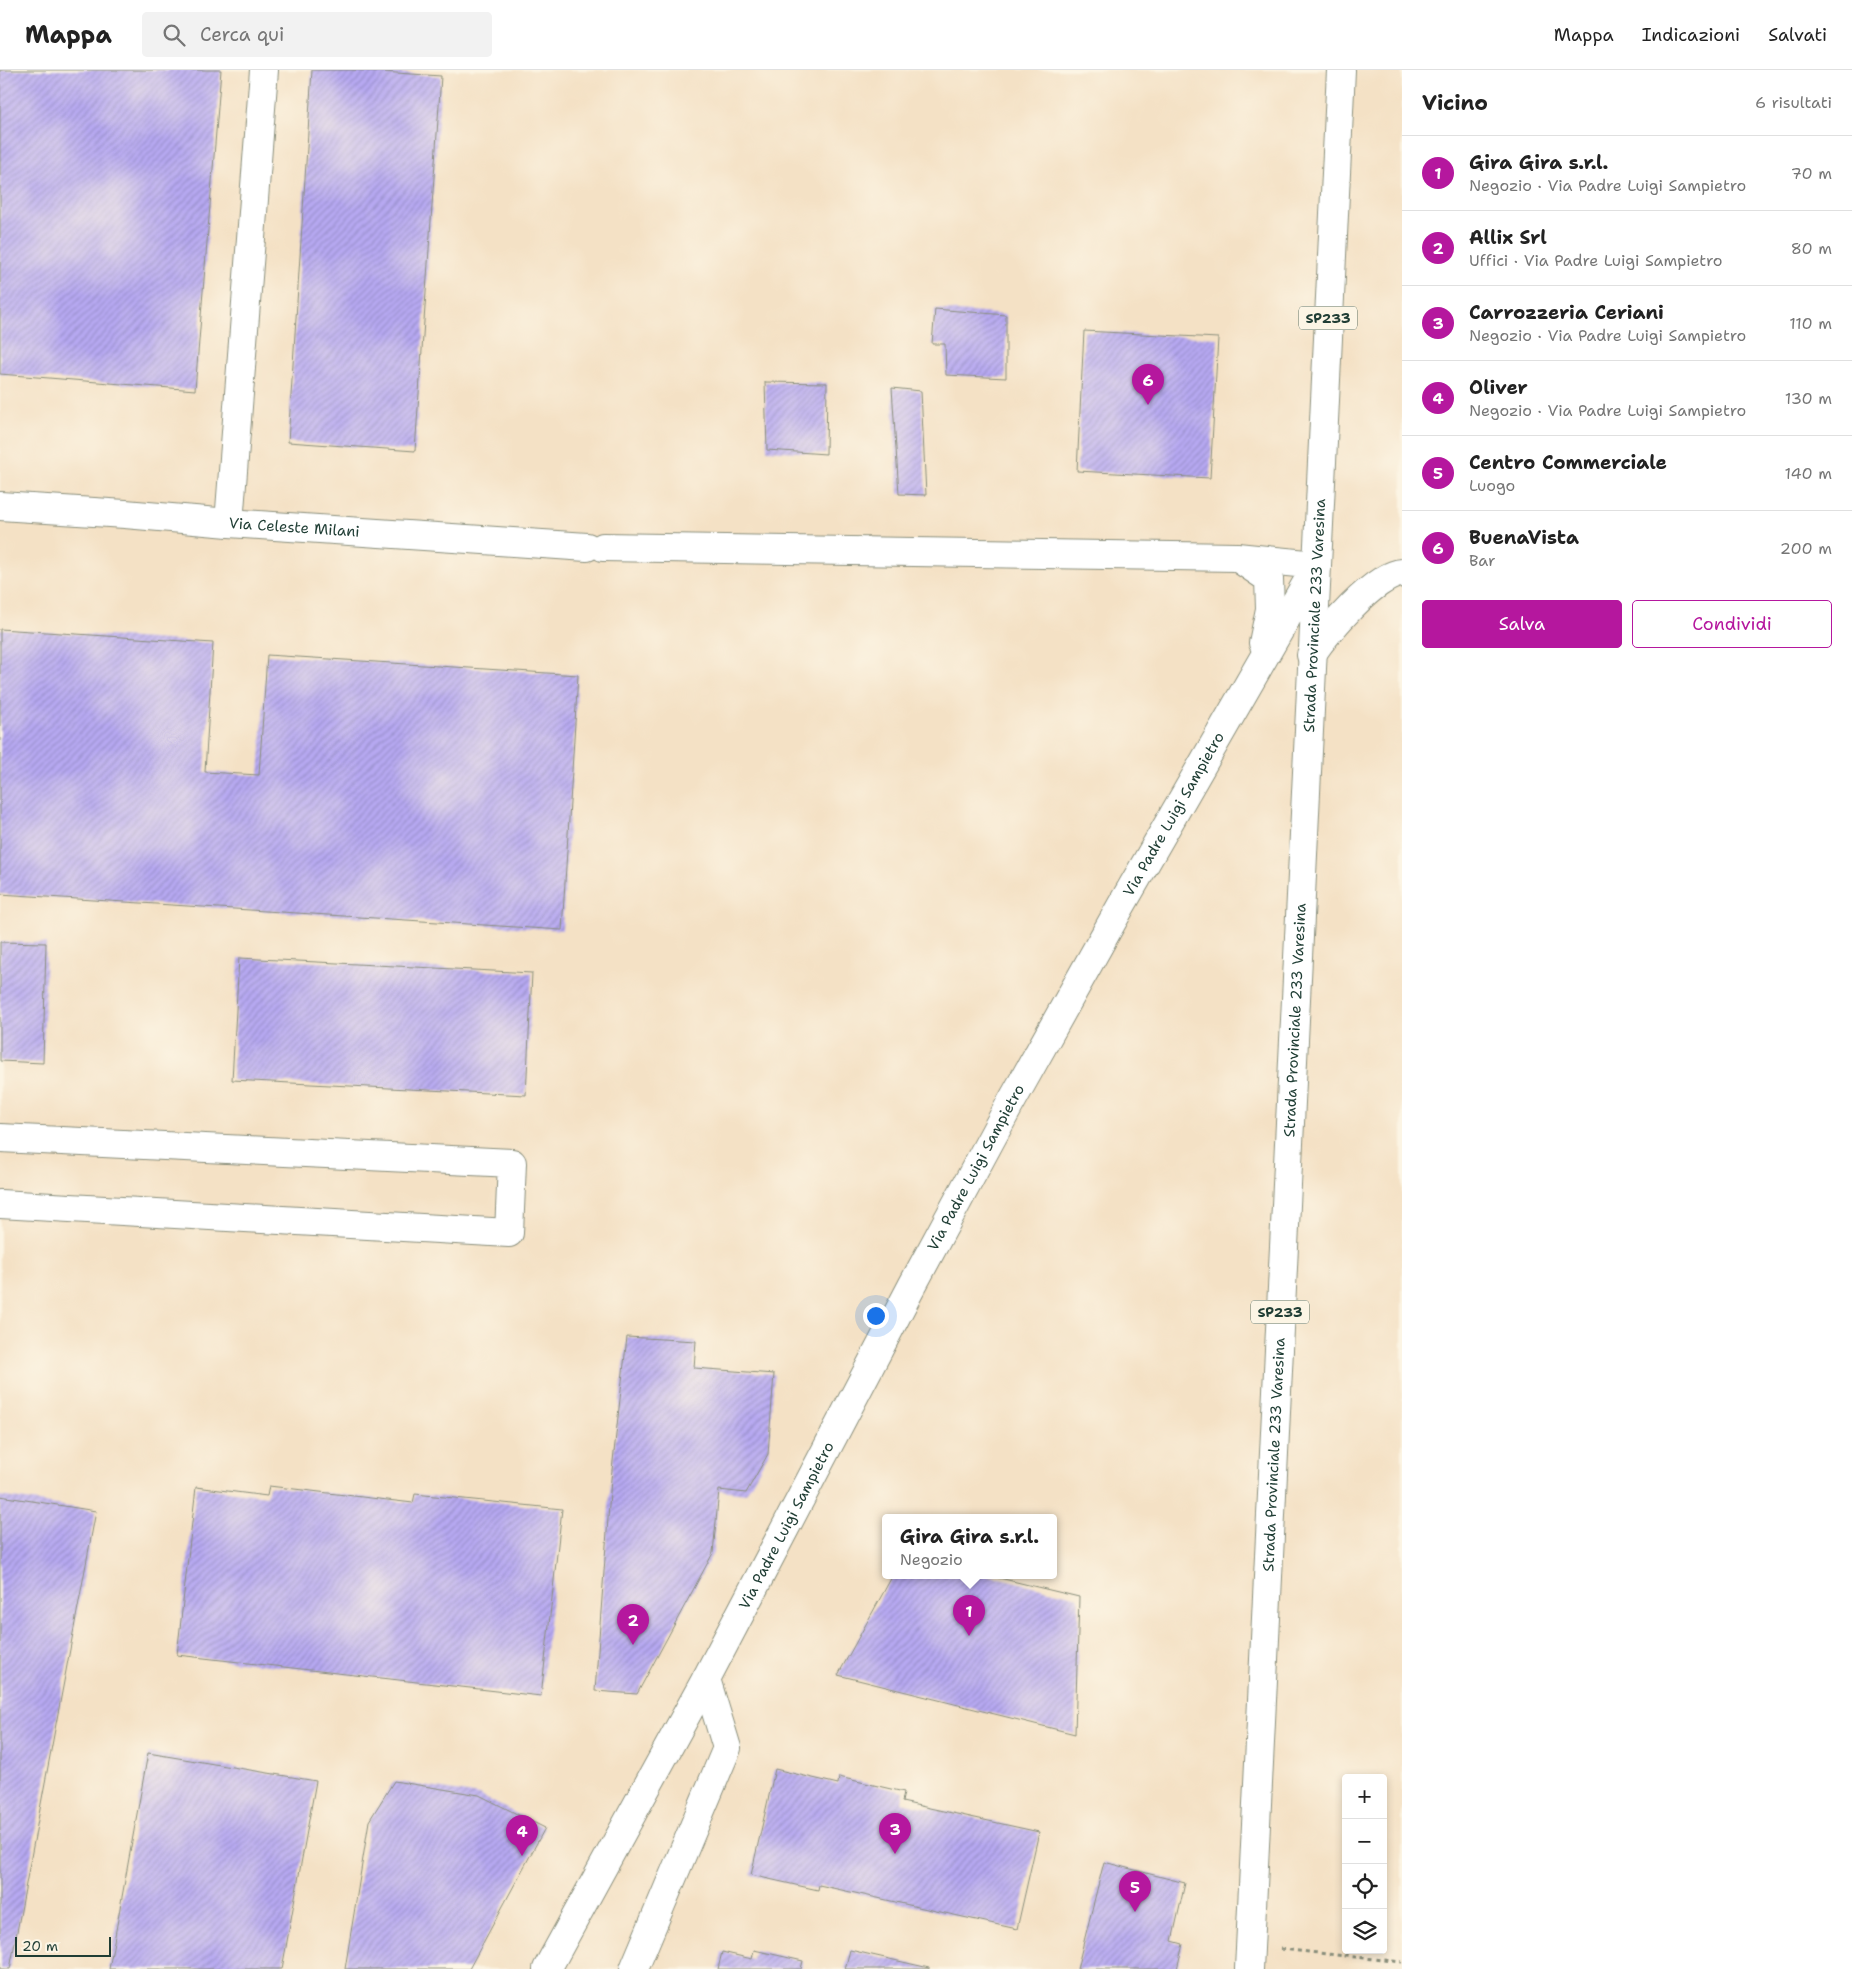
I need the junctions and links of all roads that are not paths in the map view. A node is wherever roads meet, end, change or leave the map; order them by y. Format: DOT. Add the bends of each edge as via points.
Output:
graph roads {
  1 [pos="264,70"];
  2 [pos="1341,70"];
  3 [pos="0,506"];
  4 [pos="228,523"];
  5 [pos="1237,557"];
  6 [pos="1317,565"];
  7 [pos="1400,573"];
  8 [pos="1311,655"];
  9 [pos="1259,664"];
  10 [pos="0,1138"];
  11 [pos="0,1204"];
  12 [pos="706,1680"];
  13 [pos="1250,1957"];
  14 [pos="548,1969"];
  15 [pos="634,1969"];
  1 -- 4 [label="street"];
  2 -- 6 [label="street, Strada Provinciale 233 Varesina / SP233"];
  3 -- 4 [label="street, Via Celeste Milani"];
  4 -- 5 [label="street, Via Celeste Milani" via="595,547"];
  5 -- 6 [label="street, Via Celeste Milani"];
  5 -- 9 [label="street, Via Padre Luigi Sampietro" via="1269,579 1270,609"];
  6 -- 8 [label="street, Strada Provinciale 233 Varesina / SP233"];
  6 -- 9 [label="street, Via Padre Luigi Sampietro"];
  7 -- 8 [label="street" via="1389,576 1358,600"];
  8 -- 13 [label="street, Strada Provinciale 233 Varesina / SP233"];
  9 -- 12 [label="street, Via Padre Luigi Sampietro" via="1121,906 912,1286"];
  10 -- 11 [label="street" via="512,1163 509,1234"];
  12 -- 14 [label="street, Via Padre Luigi Sampietro"];
  12 -- 15 [label="street" via="727,1748"];
}
